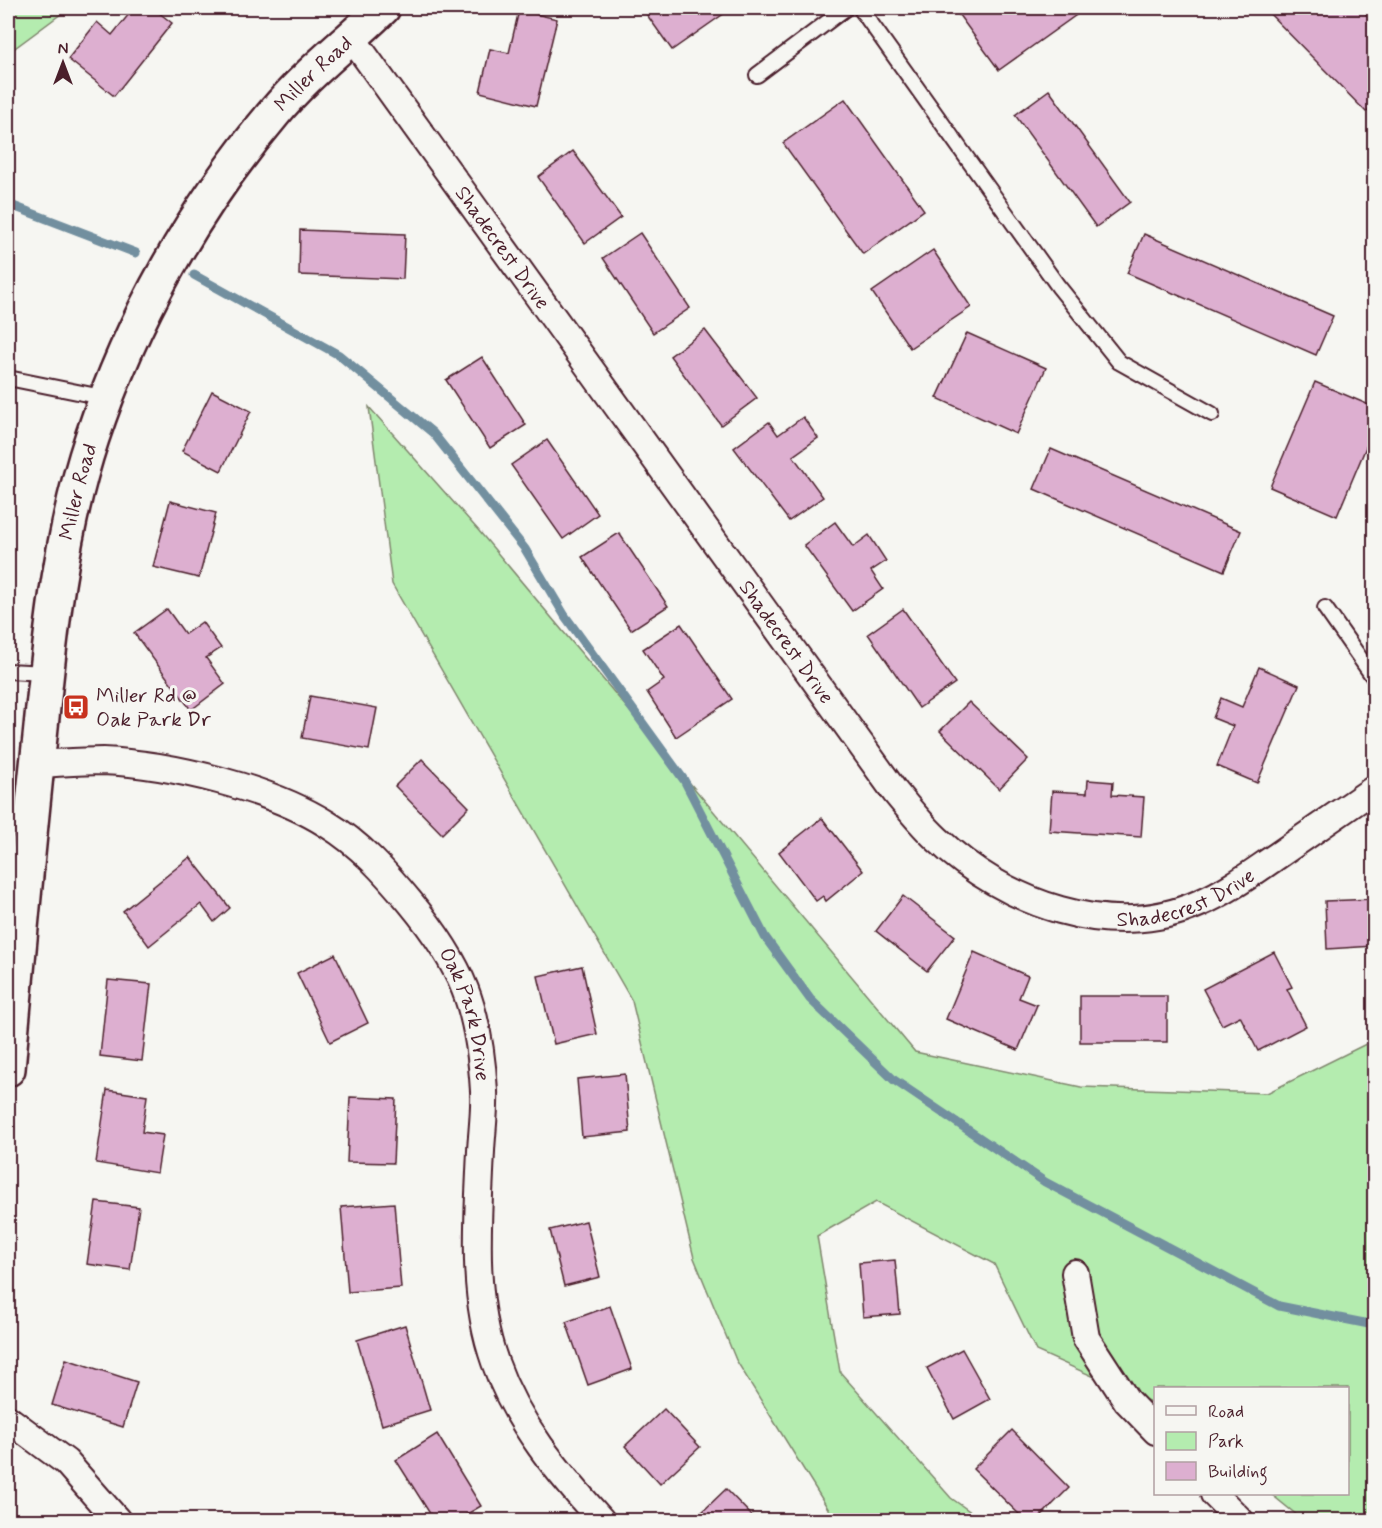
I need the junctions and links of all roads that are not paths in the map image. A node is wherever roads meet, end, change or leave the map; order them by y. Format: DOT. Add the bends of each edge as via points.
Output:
graph roads {
  1 [pos="383,8"];
  2 [pos="846,8"];
  3 [pos="860,8"];
  4 [pos="352,38"];
  5 [pos="757,75"];
  6 [pos="8,378"];
  7 [pos="107,398"];
  8 [pos="1212,414"];
  9 [pos="1324,608"];
  10 [pos="8,671"];
  11 [pos="46,673"];
  12 [pos="1374,678"];
  13 [pos="37,764"];
  14 [pos="1374,789"];
  15 [pos="15,920"];
  16 [pos="8,1069"];
  17 [pos="1075,1273"];
  18 [pos="8,1419"];
  19 [pos="1154,1430"];
  20 [pos="1215,1495"];
  21 [pos="117,1521"];
  22 [pos="601,1521"];
  23 [pos="1240,1521"];
  1 -- 4 [label="street, Miller Road"];
  2 -- 5 [label="lane"];
  3 -- 8 [label="lane" via="1058,286 1119,362"];
  4 -- 7 [label="street, Miller Road" via="294,89 231,167 175,253 125,350"];
  4 -- 14 [label="street, Shadecrest Drive" via="895,792 938,841 979,873 1030,900 1075,915 1143,919 1169,914 1231,887"];
  6 -- 7 [label="lane"];
  7 -- 11 [label="street, Miller Road" via="67,531"];
  9 -- 12 [label="lane"];
  10 -- 11 [label="lane"];
  11 -- 13 [label="street, Miller Road"];
  13 -- 15 [label="street, Miller Road"];
  13 -- 22 [label="street, Oak Park Drive" via="100,761 164,768 293,806 328,824 360,849 433,929 462,978 480,1042 484,1095 479,1283 495,1361 530,1434"];
  15 -- 16 [label="street, Miller Road"];
  17 -- 19 [label="street" via="1086,1338 1127,1401"];
  18 -- 21 [label="street" via="66,1462"];
  20 -- 23 [label="street"];
}
